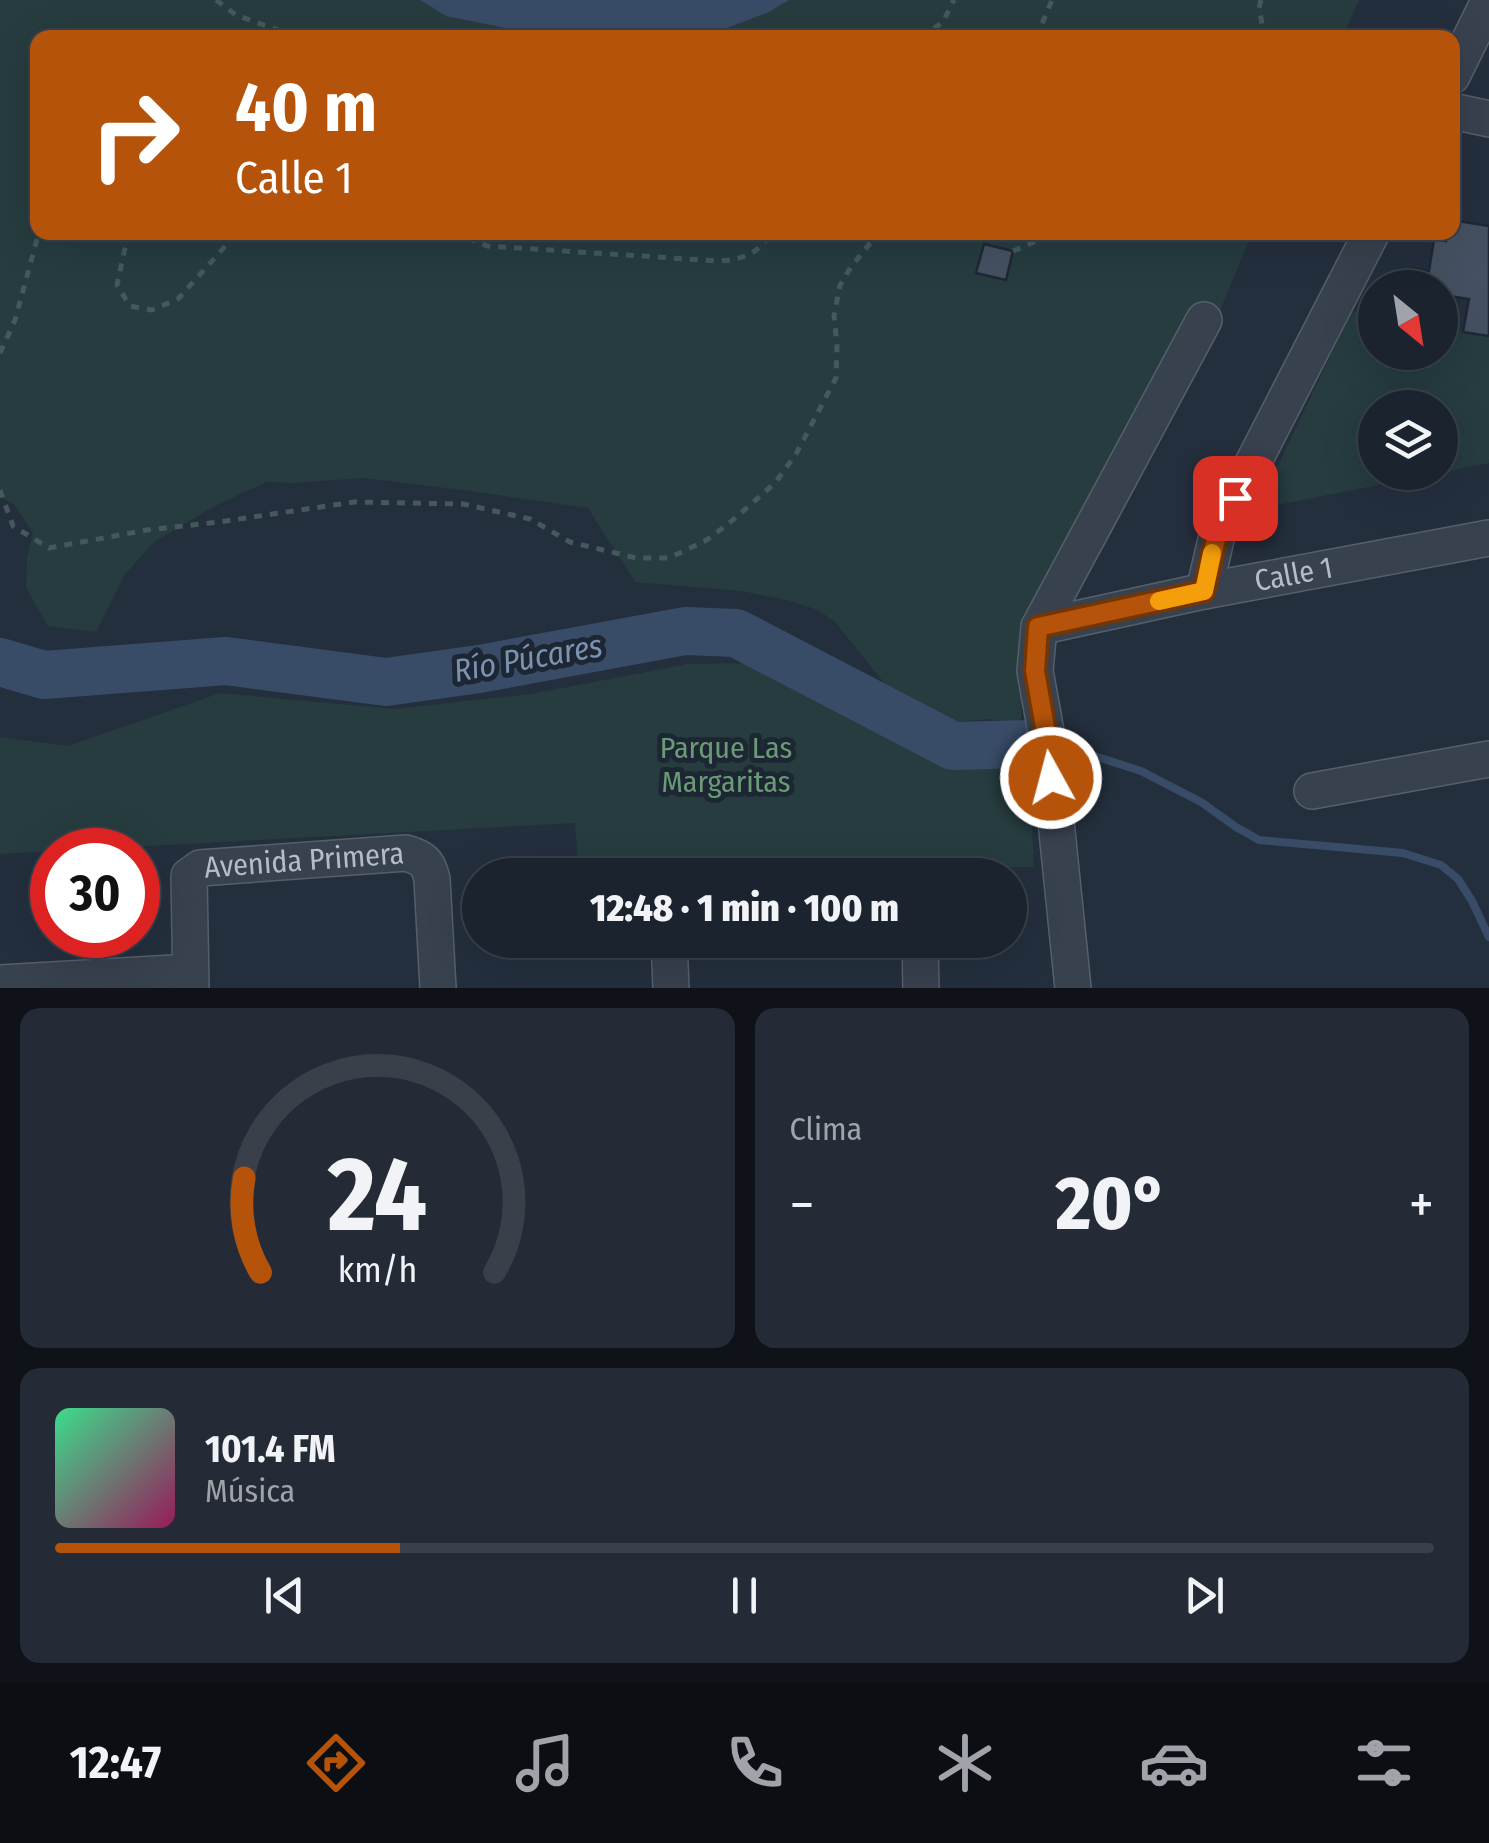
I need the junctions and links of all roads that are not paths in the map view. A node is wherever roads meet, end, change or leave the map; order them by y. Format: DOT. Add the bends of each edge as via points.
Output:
graph roads {
  1 [pos="1489,0"];
  2 [pos="1460,60"];
  3 [pos="1460,113"];
  4 [pos="1489,119"];
  5 [pos="1368,240"];
  6 [pos="1204,320"];
  7 [pos="1489,538"];
  8 [pos="1204,591"];
  9 [pos="1038,627"];
  10 [pos="1489,759"];
  11 [pos="1312,791"];
  12 [pos="670,958"];
  13 [pos="921,958"];
  14 [pos="191,980"];
  15 [pos="0,983"];
  16 [pos="438,988"];
  17 [pos="671,988"];
  18 [pos="922,988"];
  19 [pos="1073,988"];
  1 -- 2 [label="street"];
  3 -- 4 [label="street"];
  5 -- 8 [label="street" via="1218,530"];
  6 -- 9 [label="street"];
  7 -- 8 [label="street, Calle 1"];
  8 -- 9 [label="street, Calle 1"];
  9 -- 19 [label="street" via="1035,671"];
  10 -- 11 [label="street"];
  12 -- 17 [label="street"];
  13 -- 18 [label="street"];
  14 -- 15 [label="street"];
  14 -- 16 [label="street, Avenida Primera" via="189,876 200,868 406,854 429,865"];
}
